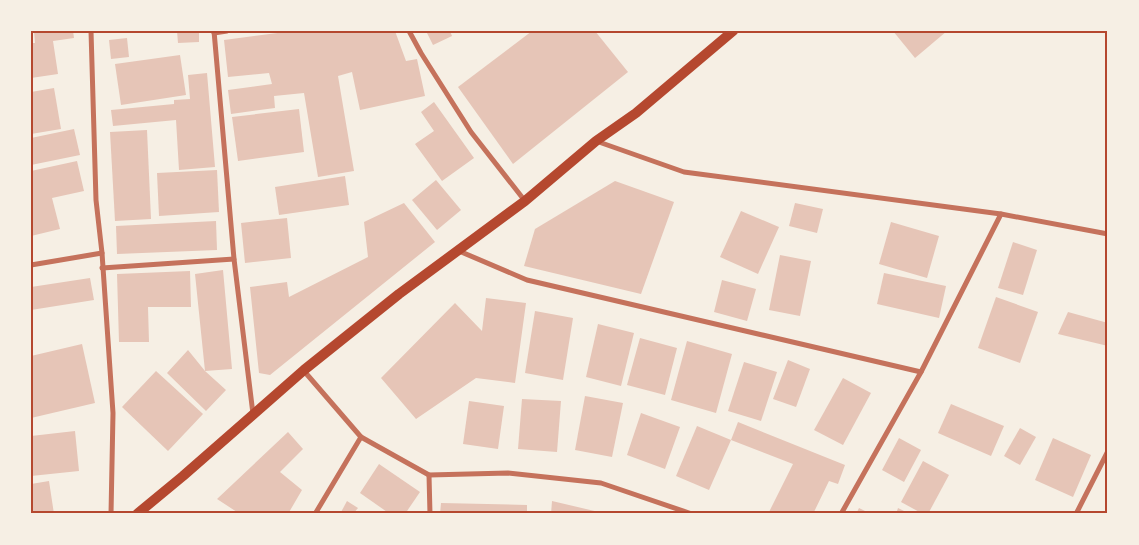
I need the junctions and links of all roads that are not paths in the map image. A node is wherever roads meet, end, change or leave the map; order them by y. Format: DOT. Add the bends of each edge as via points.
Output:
graph roads {
  1 [pos="91,31"];
  2 [pos="227,31"];
  3 [pos="410,31"];
  4 [pos="733,31"];
  5 [pos="214,32"];
  6 [pos="596,141"];
  7 [pos="525,201"];
  8 [pos="1001,214"];
  9 [pos="1108,234"];
  10 [pos="458,250"];
  11 [pos="102,253"];
  12 [pos="234,259"];
  13 [pos="31,265"];
  14 [pos="102,268"];
  15 [pos="304,370"];
  16 [pos="921,372"];
  17 [pos="253,415"];
  18 [pos="361,437"];
  19 [pos="1108,451"];
  20 [pos="429,475"];
  21 [pos="111,514"];
  22 [pos="137,514"];
  23 [pos="315,514"];
  24 [pos="430,514"];
  25 [pos="692,514"];
  26 [pos="841,514"];
  27 [pos="1076,514"];
  1 -- 11 [label="street" via="96,200"];
  2 -- 5 [label="street"];
  3 -- 7 [label="street" via="471,132"];
  4 -- 6 [label="main road" via="636,113"];
  5 -- 12 [label="street"];
  6 -- 7 [label="main road"];
  6 -- 8 [label="street" via="684,172"];
  7 -- 10 [label="main road"];
  8 -- 9 [label="street"];
  8 -- 16 [label="street"];
  10 -- 15 [label="main road"];
  10 -- 16 [label="street" via="527,280"];
  11 -- 13 [label="street"];
  11 -- 14 [label="street"];
  12 -- 14 [label="street"];
  12 -- 17 [label="street"];
  14 -- 21 [label="street" via="113,414"];
  15 -- 17 [label="main road"];
  15 -- 18 [label="street"];
  16 -- 26 [label="street"];
  17 -- 22 [label="main road"];
  18 -- 20 [label="street"];
  18 -- 23 [label="street"];
  19 -- 27 [label="street"];
  20 -- 24 [label="street"];
  20 -- 25 [label="street" via="508,473 600,482"];
}
